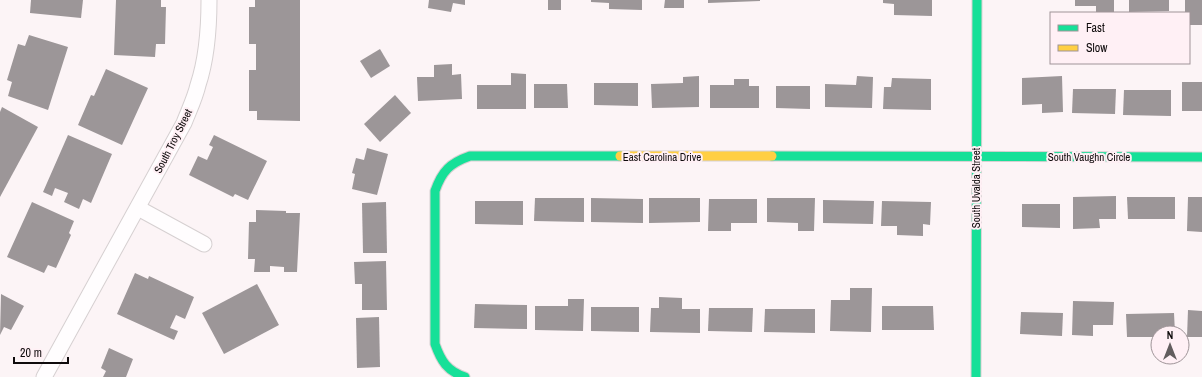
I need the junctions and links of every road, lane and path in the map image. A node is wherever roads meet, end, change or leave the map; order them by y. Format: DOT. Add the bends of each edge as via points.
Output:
graph roads {
  1 [pos="210,0"];
  2 [pos="977,0"];
  3 [pos="976,157"];
  4 [pos="1202,157"];
  5 [pos="138,208"];
  6 [pos="204,244"];
  7 [pos="44,377"];
  8 [pos="465,377"];
  9 [pos="976,377"];
  1 -- 5 [label="street, South Troy Street" via="205,59 198,86 184,123"];
  2 -- 3 [label="street, South Uvalda Street"];
  3 -- 4 [label="street, South Vaughn Circle"];
  3 -- 8 [label="street, East Carolina Drive" via="470,156 458,160 447,168 435,191 435,344 440,358 448,368"];
  3 -- 9 [label="street, South Uvalda Street"];
  5 -- 6 [label="street"];
  5 -- 7 [label="street, South Troy Street"];
}
